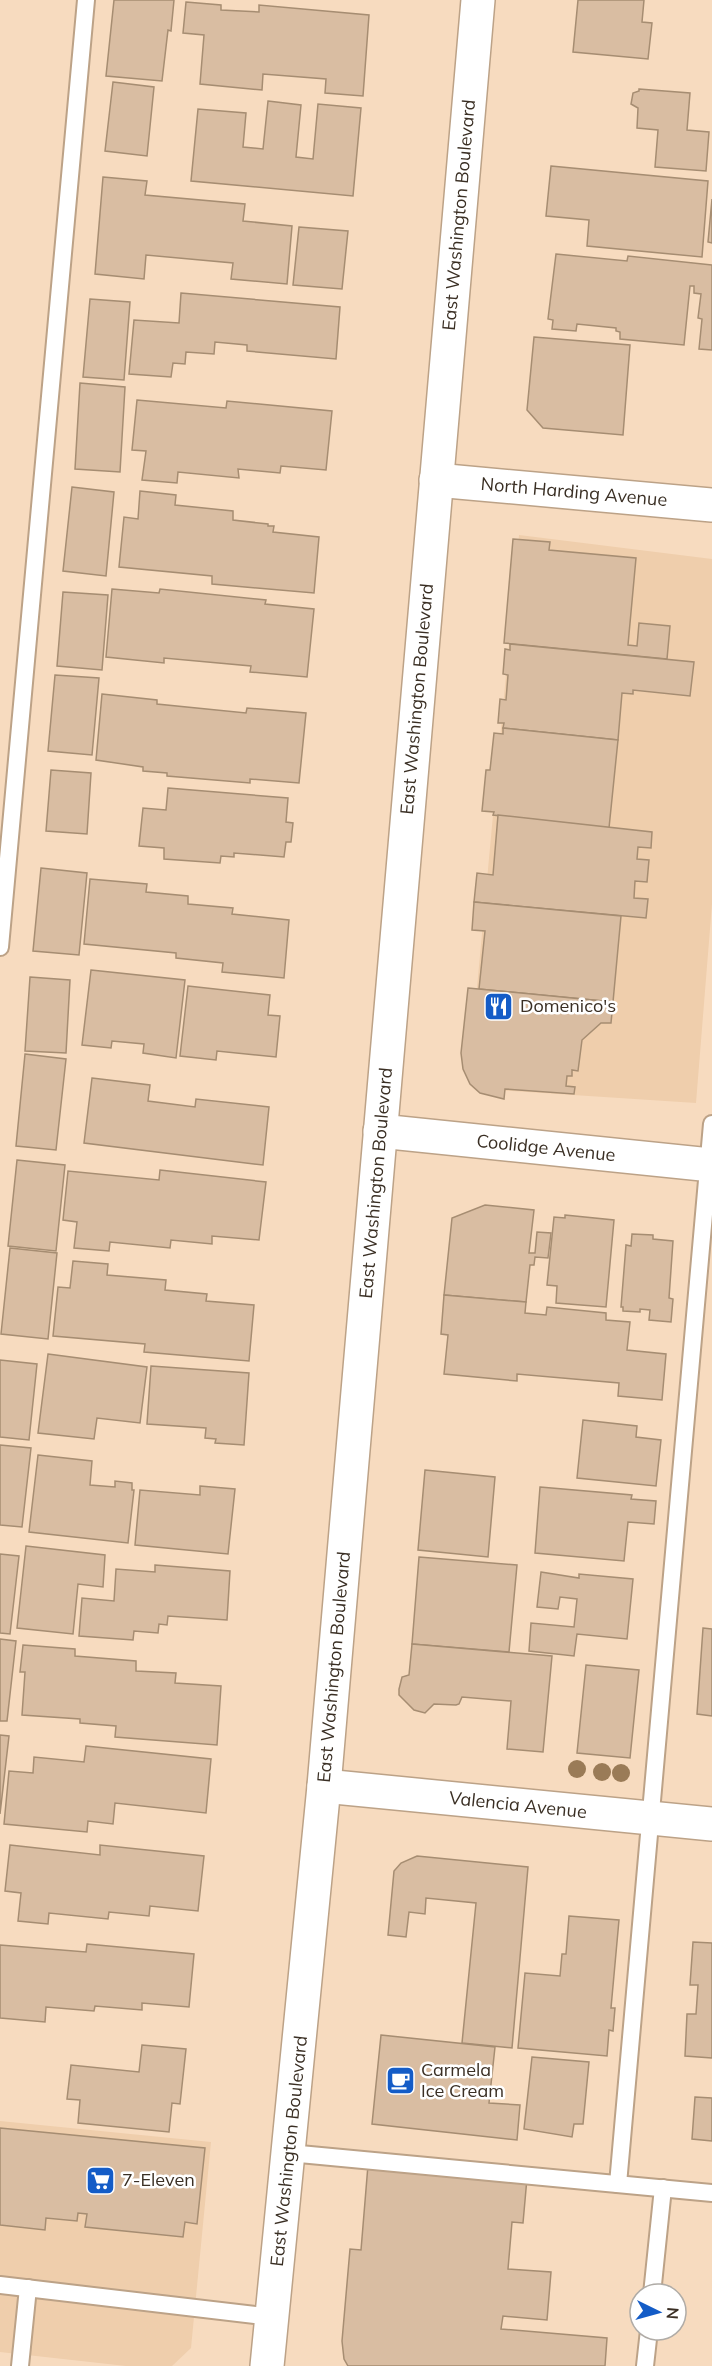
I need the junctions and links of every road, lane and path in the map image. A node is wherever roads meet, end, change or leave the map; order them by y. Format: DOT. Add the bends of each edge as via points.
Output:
graph roads {
  1 [pos="86,0"];
  2 [pos="478,0"];
  3 [pos="436,480"];
  4 [pos="712,505"];
  5 [pos="0,947"];
  6 [pos="712,1124"];
  7 [pos="380,1131"];
  8 [pos="710,1165"];
  9 [pos="324,1786"];
  10 [pos="652,1818"];
  11 [pos="712,1824"];
  12 [pos="289,2153"];
  13 [pos="618,2184"];
  14 [pos="663,2188"];
  15 [pos="712,2193"];
  16 [pos="653,2282"];
  17 [pos="0,2285"];
  18 [pos="28,2288"];
  19 [pos="272,2317"];
  20 [pos="648,2342"];
  21 [pos="20,2366"];
  22 [pos="267,2366"];
  23 [pos="645,2366"];
  1 -- 5 [label="lane"];
  2 -- 3 [label="main road, East Washington Boulevard"];
  3 -- 4 [label="main road, North Harding Avenue"];
  3 -- 7 [label="main road, East Washington Boulevard"];
  6 -- 8 [label="lane"];
  7 -- 8 [label="main road, Coolidge Avenue"];
  7 -- 9 [label="main road, East Washington Boulevard"];
  8 -- 10 [label="lane"];
  9 -- 10 [label="main road, Valencia Avenue"];
  9 -- 12 [label="main road, East Washington Boulevard"];
  10 -- 11 [label="main road, Valencia Avenue"];
  10 -- 13 [label="lane"];
  12 -- 13 [label="lane"];
  12 -- 19 [label="main road, East Washington Boulevard"];
  13 -- 14 [label="lane"];
  14 -- 15 [label="lane"];
  14 -- 16 [label="lane"];
  17 -- 18 [label="lane"];
  18 -- 19 [label="lane"];
  18 -- 21 [label="lane"];
  19 -- 22 [label="main road, East Washington Boulevard"];
  20 -- 23 [label="lane"];
}
